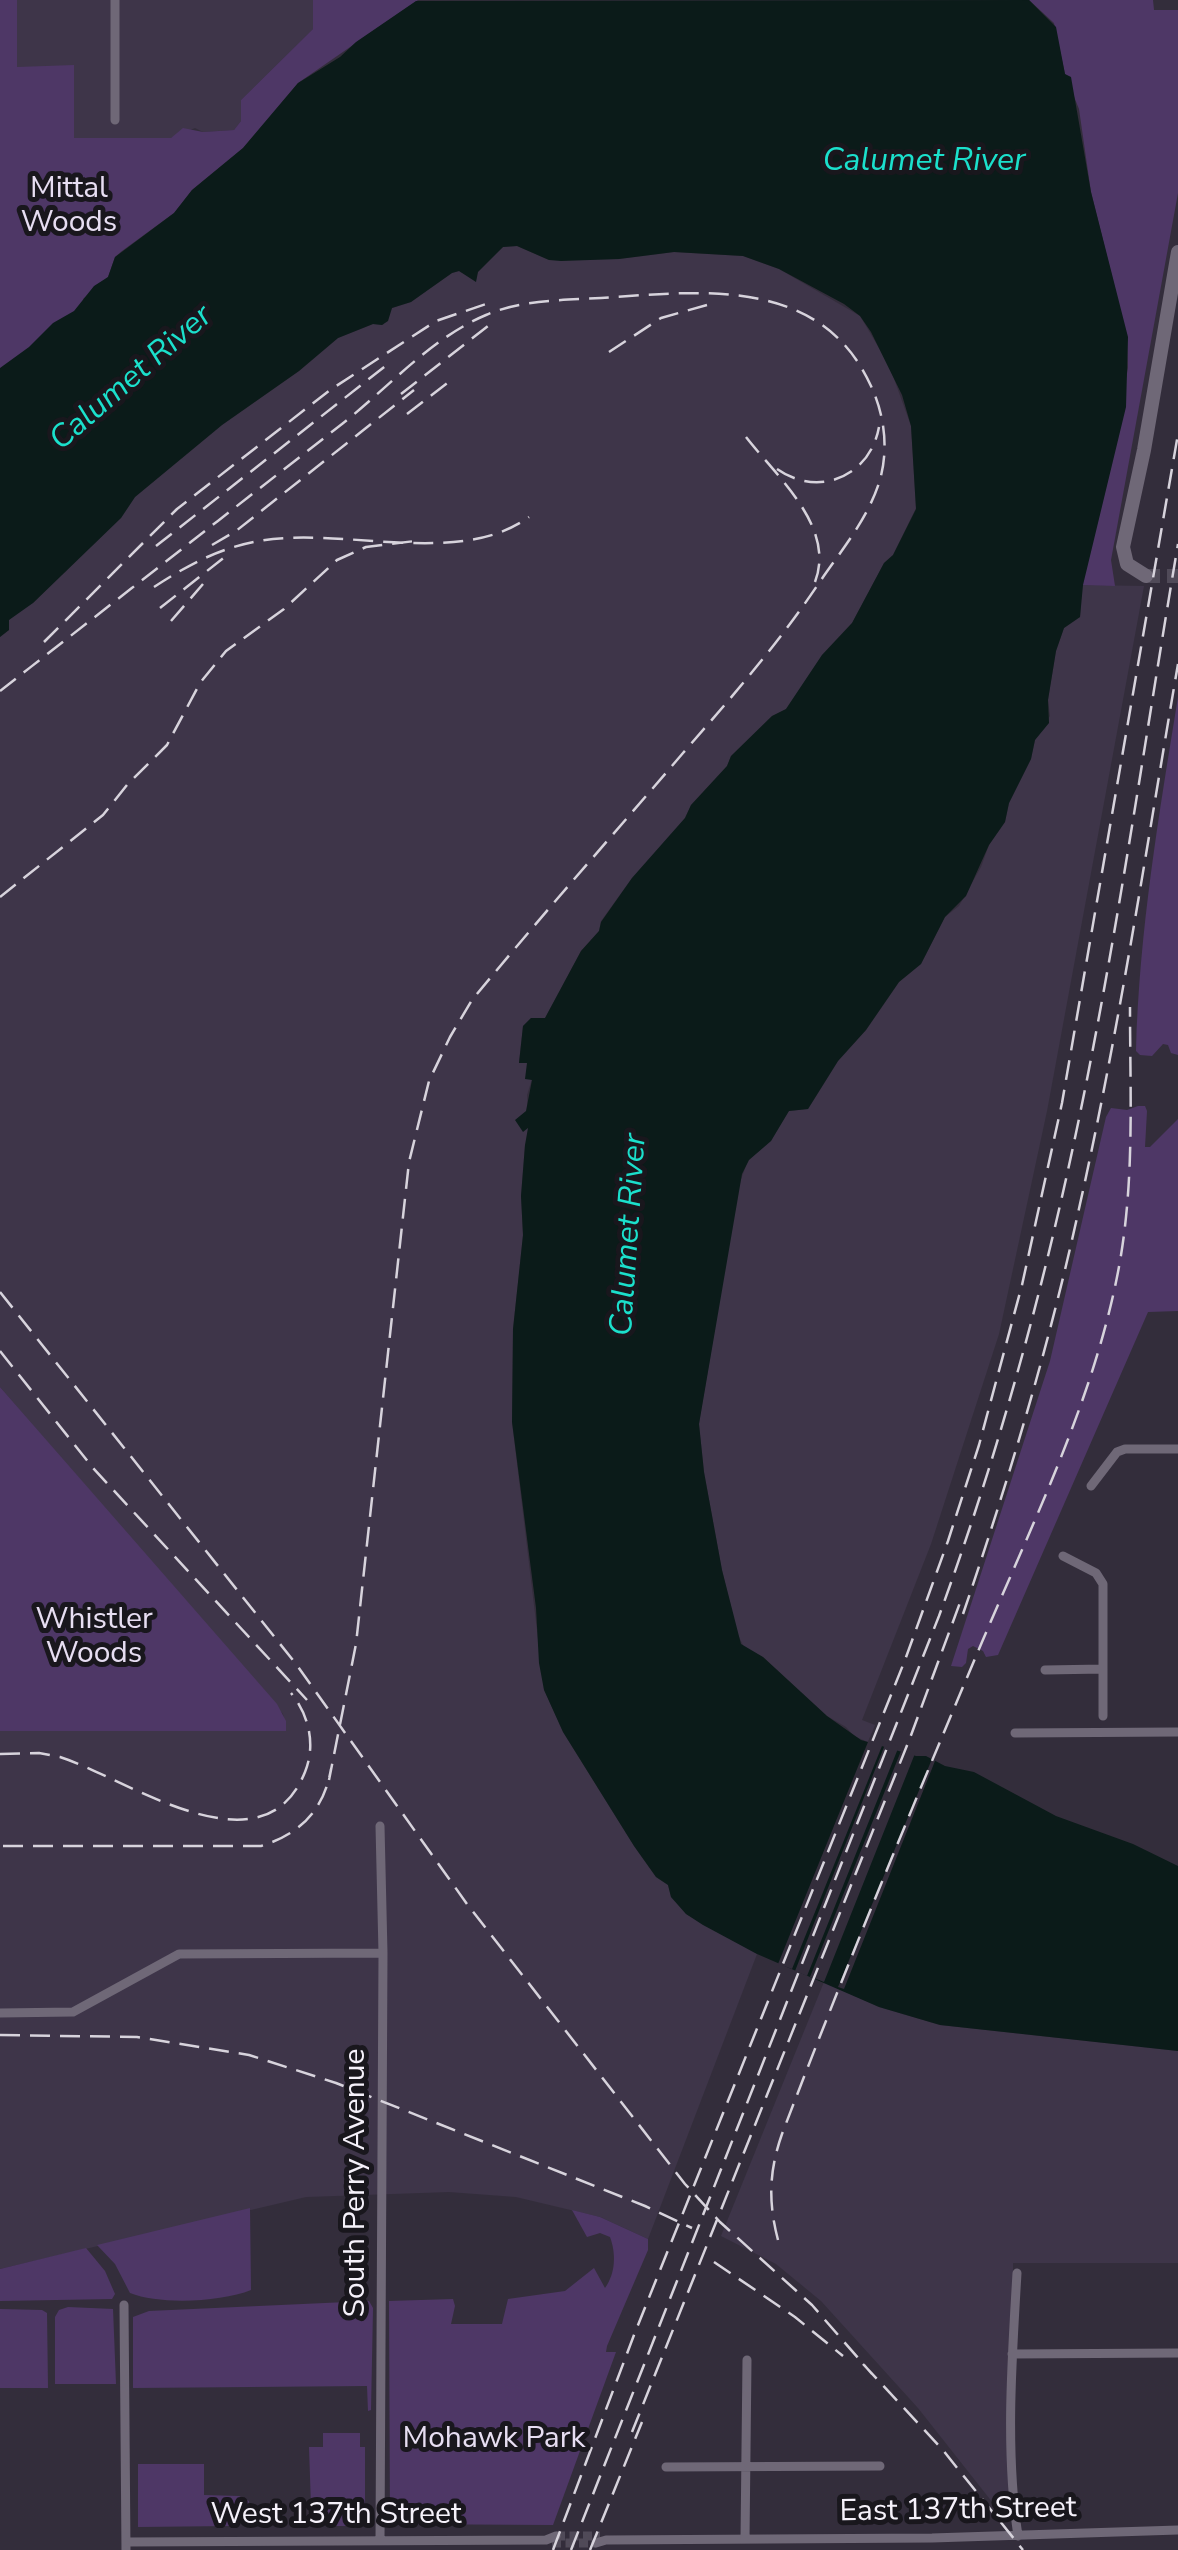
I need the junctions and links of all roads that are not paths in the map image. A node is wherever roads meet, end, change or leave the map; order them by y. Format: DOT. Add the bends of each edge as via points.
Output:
graph roads {
  1 [pos="115,0"];
  2 [pos="114,120"];
  3 [pos="1178,252"];
  4 [pos="1147,571"];
  5 [pos="1178,1449"];
  6 [pos="1091,1486"];
  7 [pos="1064,1556"];
  8 [pos="1045,1670"];
  9 [pos="1103,1670"];
  10 [pos="1102,1716"];
  11 [pos="1178,1732"];
  12 [pos="1016,1733"];
  13 [pos="380,1826"];
  14 [pos="383,1953"];
  15 [pos="0,2013"];
  16 [pos="1017,2273"];
  17 [pos="124,2305"];
  18 [pos="1178,2353"];
  19 [pos="1012,2354"];
  20 [pos="746,2360"];
  21 [pos="880,2466"];
  22 [pos="666,2467"];
  23 [pos="746,2467"];
  24 [pos="1178,2530"];
  25 [pos="1018,2536"];
  26 [pos="551,2540"];
  27 [pos="601,2540"];
  28 [pos="380,2541"];
  29 [pos="741,2542"];
  30 [pos="932,2544"];
  31 [pos="649,2545"];
  32 [pos="126,2546"];
  1 -- 2 [label="street"];
  3 -- 4 [label="main road" via="1123,547 1128,564"];
  5 -- 6 [label="street" via="1117,1452"];
  7 -- 9 [label="street" via="1096,1572 1103,1584"];
  8 -- 9 [label="street"];
  9 -- 10 [label="street"];
  11 -- 12 [label="street"];
  13 -- 14 [label="street, South Perry Avenue"];
  14 -- 15 [label="street" via="179,1954 73,2012"];
  14 -- 28 [label="street, South Perry Avenue"];
  16 -- 19 [label="street"];
  17 -- 32 [label="street"];
  18 -- 19 [label="street"];
  19 -- 25 [label="street"];
  20 -- 23 [label="street"];
  21 -- 23 [label="street"];
  22 -- 23 [label="street"];
  23 -- 29 [label="street"];
  24 -- 25 [label="street, East 137th Street"];
  25 -- 30 [label="street, East 137th Street"];
  26 -- 28 [label="street, West 137th Street"];
  27 -- 31 [label="street"];
  28 -- 32 [label="street, West 137th Street"];
  29 -- 30 [label="street, East 137th Street"];
  29 -- 31 [label="street"];
}
